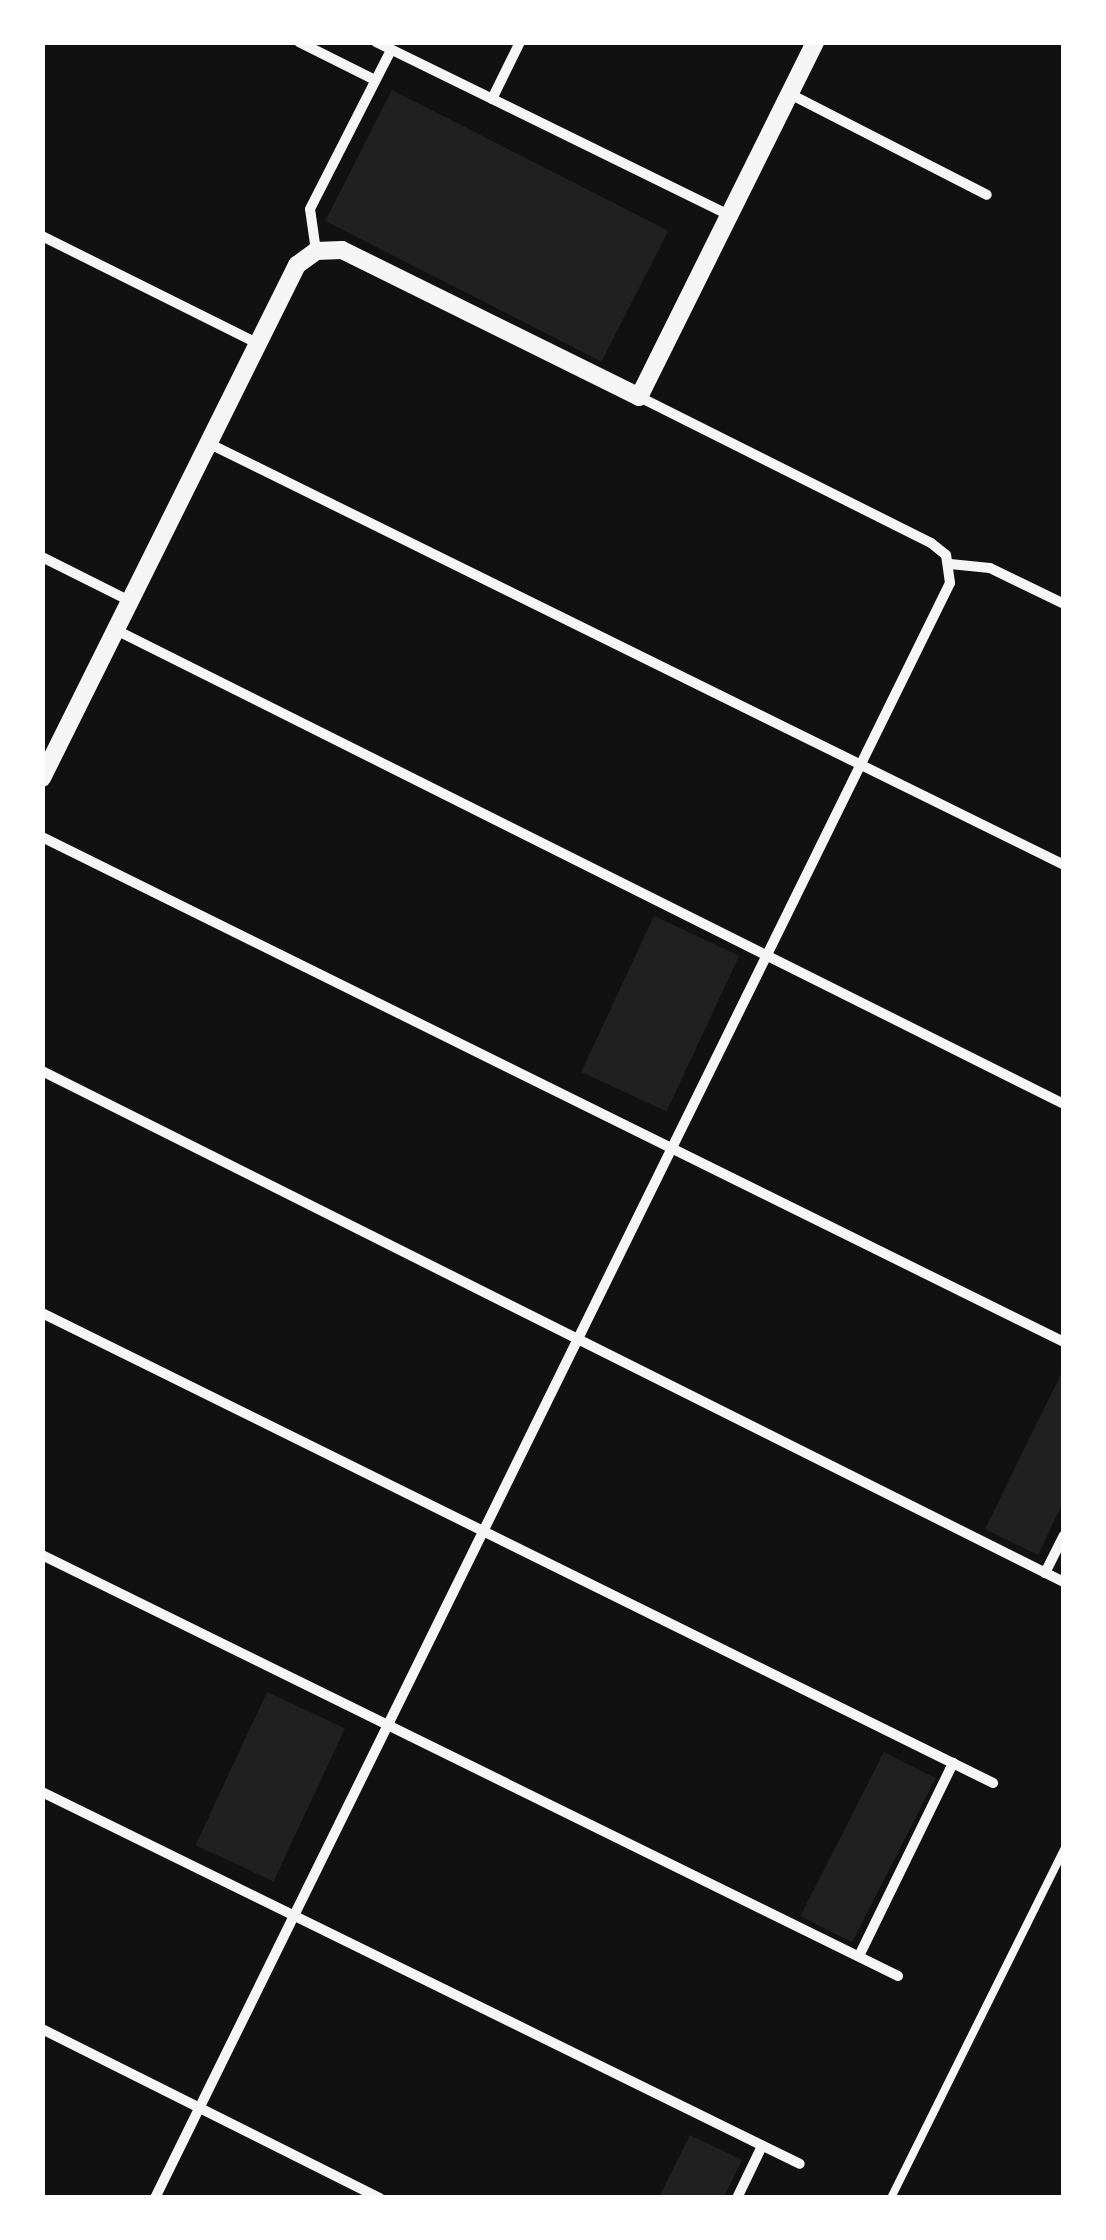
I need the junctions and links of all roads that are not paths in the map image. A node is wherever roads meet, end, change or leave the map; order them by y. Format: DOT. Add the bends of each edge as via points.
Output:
graph roads {
  1 [pos="299,42"];
  2 [pos="376,42"];
  3 [pos="520,42"];
  4 [pos="815,42"];
  5 [pos="391,50"];
  6 [pos="375,80"];
  7 [pos="790,94"];
  8 [pos="492,99"];
  9 [pos="987,195"];
  10 [pos="730,215"];
  11 [pos="42,236"];
  12 [pos="316,251"];
  13 [pos="257,343"];
  14 [pos="639,397"];
  15 [pos="208,443"];
  16 [pos="42,557"];
  17 [pos="950,564"];
  18 [pos="130,600"];
  19 [pos="1064,604"];
  20 [pos="116,630"];
  21 [pos="861,766"];
  22 [pos="42,778"];
  23 [pos="42,836"];
  24 [pos="1064,865"];
  25 [pos="767,956"];
  26 [pos="42,1071"];
  27 [pos="1064,1104"];
  28 [pos="672,1148"];
  29 [pos="42,1313"];
  30 [pos="578,1339"];
  31 [pos="1064,1342"];
  32 [pos="483,1531"];
  33 [pos="1064,1535"];
  34 [pos="42,1555"];
  35 [pos="1045,1573"];
  36 [pos="1064,1582"];
  37 [pos="388,1725"];
  38 [pos="953,1763"];
  39 [pos="993,1784"];
  40 [pos="42,1792"];
  41 [pos="1064,1849"];
  42 [pos="293,1915"];
  43 [pos="858,1956"];
  44 [pos="898,1976"];
  45 [pos="42,2029"];
  46 [pos="199,2107"];
  47 [pos="762,2146"];
  48 [pos="800,2164"];
  49 [pos="154,2198"];
  50 [pos="380,2198"];
  51 [pos="737,2198"];
  52 [pos="891,2198"];
  1 -- 6 [label="street"];
  2 -- 5 [label="street"];
  3 -- 8 [label="street"];
  4 -- 7 [label="street"];
  5 -- 6 [label="street"];
  5 -- 8 [label="street"];
  6 -- 12 [label="street" via="310,209"];
  7 -- 9 [label="street"];
  7 -- 10 [label="street"];
  8 -- 10 [label="street"];
  10 -- 14 [label="street"];
  11 -- 13 [label="street"];
  12 -- 13 [label="street" via="297,265"];
  12 -- 14 [label="street" via="342,250"];
  13 -- 15 [label="street"];
  14 -- 17 [label="street" via="930,543"];
  15 -- 18 [label="street"];
  15 -- 21 [label="street"];
  16 -- 18 [label="street"];
  17 -- 19 [label="street" via="990,568"];
  17 -- 21 [label="street" via="950,583"];
  18 -- 20 [label="street"];
  20 -- 22 [label="street"];
  20 -- 25 [label="street"];
  21 -- 24 [label="street"];
  21 -- 25 [label="street"];
  23 -- 28 [label="street"];
  25 -- 27 [label="street"];
  25 -- 28 [label="street"];
  26 -- 30 [label="street"];
  28 -- 30 [label="street"];
  28 -- 31 [label="street"];
  29 -- 32 [label="street"];
  30 -- 32 [label="street"];
  30 -- 35 [label="street"];
  32 -- 37 [label="street"];
  32 -- 38 [label="street"];
  33 -- 35 [label="street"];
  34 -- 37 [label="street"];
  35 -- 36 [label="street"];
  37 -- 42 [label="street"];
  37 -- 43 [label="street"];
  38 -- 39 [label="street"];
  38 -- 43 [label="street"];
  40 -- 42 [label="street"];
  41 -- 52 [label="lane"];
  42 -- 46 [label="street"];
  42 -- 47 [label="street"];
  43 -- 44 [label="street"];
  45 -- 46 [label="street"];
  46 -- 49 [label="street"];
  46 -- 50 [label="street"];
  47 -- 48 [label="street"];
  47 -- 51 [label="street"];
}
